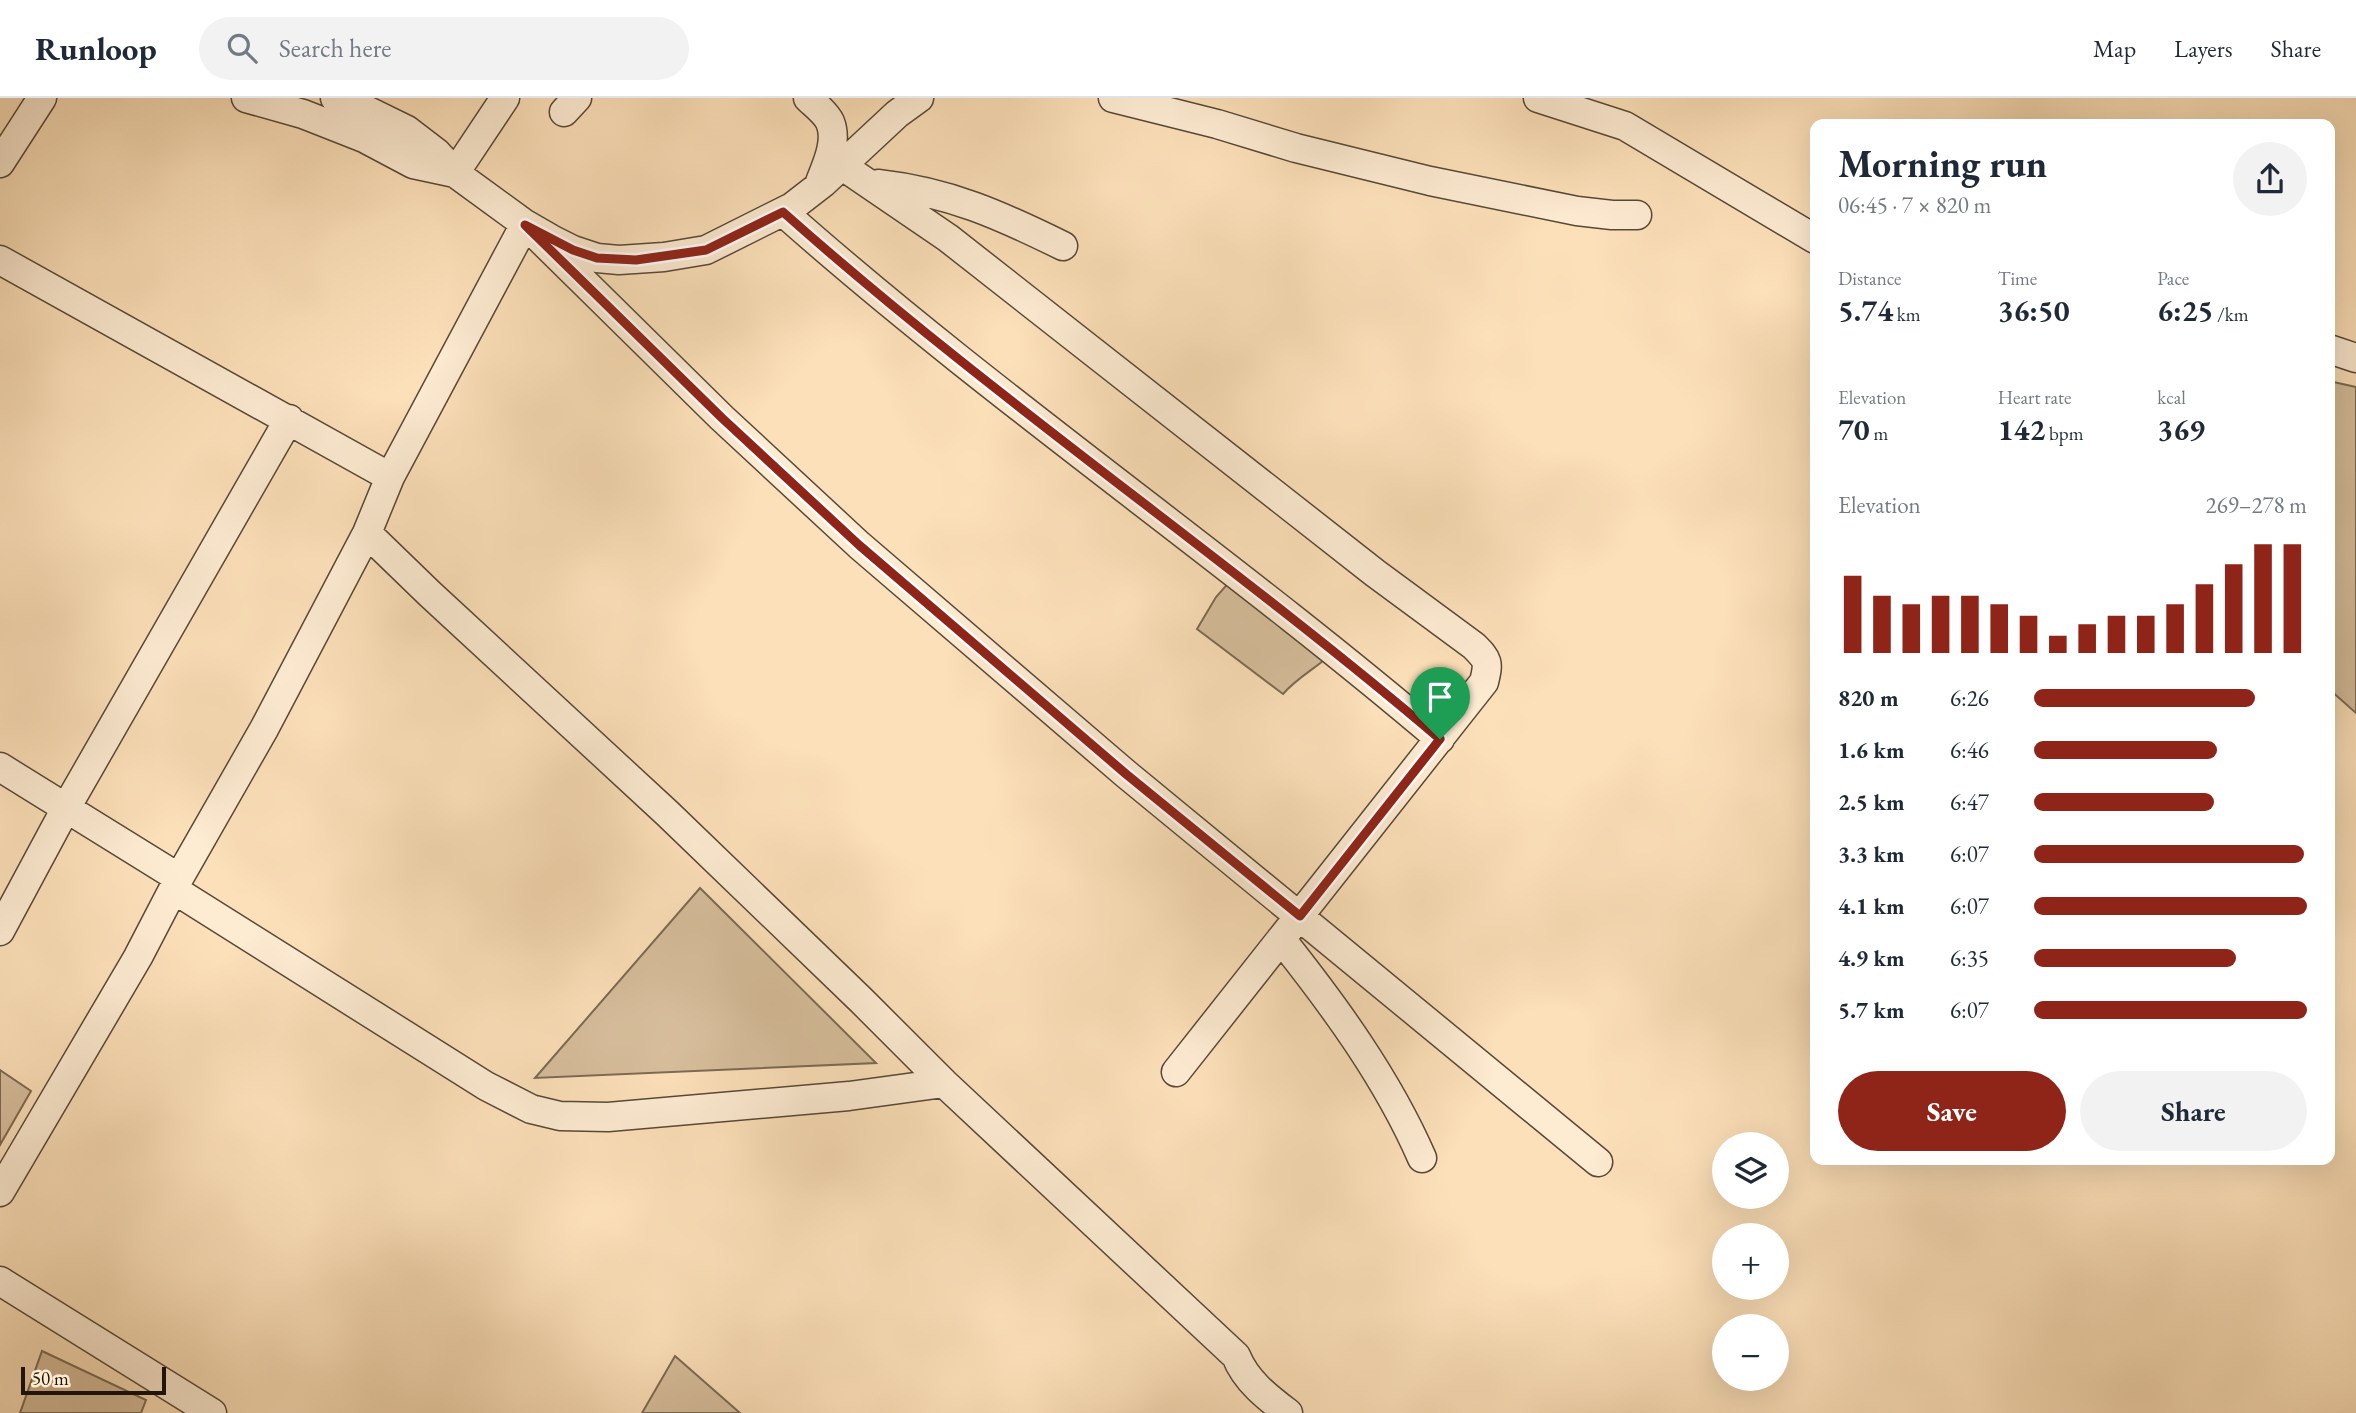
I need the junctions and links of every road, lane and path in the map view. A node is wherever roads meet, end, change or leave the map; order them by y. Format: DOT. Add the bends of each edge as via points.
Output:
graph roads {
  1 [pos="42,98"];
  2 [pos="246,98"];
  3 [pos="335,98"];
  4 [pos="505,98"];
  5 [pos="808,98"];
  6 [pos="919,98"];
  7 [pos="1113,98"];
  8 [pos="1538,98"];
  9 [pos="0,163"];
  10 [pos="841,165"];
  11 [pos="455,173"];
  12 [pos="869,183"];
  13 [pos="818,186"];
  14 [pos="783,212"];
  15 [pos="1637,215"];
  16 [pos="525,225"];
  17 [pos="1810,236"];
  18 [pos="1063,246"];
  19 [pos="0,260"];
  20 [pos="2335,351"];
  21 [pos="2356,358"];
  22 [pos="289,419"];
  23 [pos="390,477"];
  24 [pos="367,533"];
  25 [pos="1440,739"];
  26 [pos="0,767"];
  27 [pos="66,808"];
  28 [pos="176,884"];
  29 [pos="1300,916"];
  30 [pos="0,931"];
  31 [pos="1281,939"];
  32 [pos="1176,1072"];
  33 [pos="944,1083"];
  34 [pos="1422,1158"];
  35 [pos="1598,1162"];
  36 [pos="0,1192"];
  37 [pos="0,1281"];
  38 [pos="1273,1409"];
  39 [pos="212,1413"];
  1 -- 9 [label="street"];
  2 -- 11 [label="street" via="352,133 413,164"];
  3 -- 11 [label="street" via="408,130"];
  4 -- 11 [label="street"];
  5 -- 13 [label="street" via="827,116 833,137"];
  6 -- 10 [label="street"];
  7 -- 15 [label="street" via="1430,181 1577,211"];
  8 -- 17 [label="street" via="1625,126"];
  10 -- 12 [label="street"];
  10 -- 13 [label="street"];
  11 -- 16 [label="street"];
  12 -- 18 [label="street" via="923,191 990,211"];
  12 -- 25 [label="street" via="948,238 1480,652 1488,668 1484,682"];
  13 -- 14 [label="street"];
  14 -- 16 [label="street" via="706,250 636,260 597,258"];
  14 -- 25 [label="street" via="842,265 1360,671"];
  16 -- 23 [label="street"];
  16 -- 29 [label="street" via="859,545"];
  19 -- 22 [label="street"];
  20 -- 21 [label="street"];
  22 -- 23 [label="street"];
  22 -- 27 [label="street"];
  23 -- 24 [label="street"];
  24 -- 28 [label="street"];
  24 -- 33 [label="street" via="667,813"];
  25 -- 29 [label="street"];
  26 -- 27 [label="street"];
  27 -- 28 [label="street"];
  27 -- 30 [label="street"];
  28 -- 33 [label="street" via="486,1086 531,1109 560,1116 608,1116 849,1096"];
  28 -- 36 [label="street"];
  29 -- 31 [label="street"];
  29 -- 35 [label="street"];
  31 -- 32 [label="street"];
  31 -- 34 [label="street" via="1364,1051"];
  33 -- 38 [label="street" via="1236,1356 1242,1371"];
  37 -- 39 [label="street"];
}
